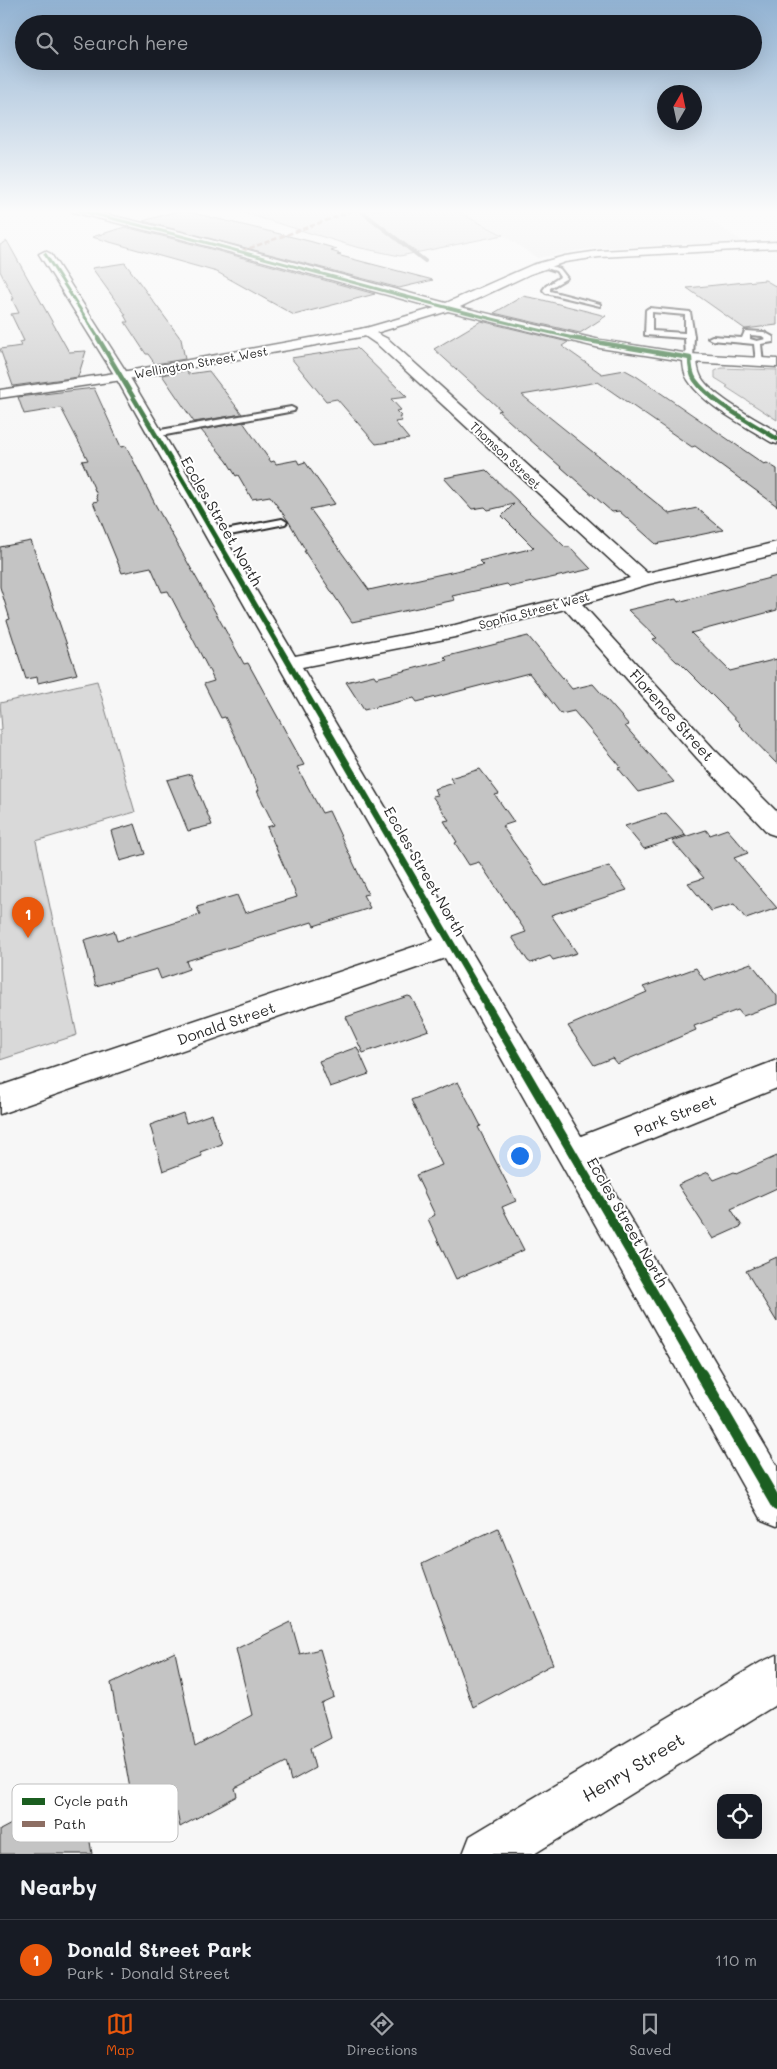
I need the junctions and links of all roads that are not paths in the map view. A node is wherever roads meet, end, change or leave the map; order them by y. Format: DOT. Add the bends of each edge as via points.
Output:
graph roads {
  1 [pos="72,297"];
  2 [pos="409,297"];
  3 [pos="471,297"];
  4 [pos="565,297"];
  5 [pos="598,305"];
  6 [pos="448,307"];
  7 [pos="366,332"];
  8 [pos="690,336"];
  9 [pos="712,338"];
  10 [pos="746,340"];
  11 [pos="757,343"];
  12 [pos="690,358"];
  13 [pos="760,362"];
  14 [pos="777,363"];
  15 [pos="122,376"];
  16 [pos="0,394"];
  17 [pos="291,408"];
  18 [pos="156,434"];
  19 [pos="777,439"];
  20 [pos="282,522"];
  21 [pos="215,535"];
  22 [pos="777,548"];
  23 [pos="643,580"];
  24 [pos="569,602"];
  25 [pos="290,664"];
  26 [pos="777,827"];
  27 [pos="451,945"];
  28 [pos="777,1074"];
  29 [pos="0,1100"];
  30 [pos="573,1155"];
  31 [pos="777,1505"];
  32 [pos="777,1678"];
  33 [pos="488,1854"];
  1 -- 15 [label="street, Eccles Street North"];
  2 -- 6 [label="street"];
  3 -- 6 [label="street, Wellington Street West"];
  4 -- 5 [label="lane"];
  6 -- 7 [label="street, Wellington Street West"];
  6 -- 12 [label="street" via="600,344"];
  7 -- 15 [label="street, Wellington Street West"];
  7 -- 23 [label="street, Thomson Street" via="382,342"];
  8 -- 8 [label="lane" via="688,313 649,310 648,333"];
  8 -- 12 [label="lane"];
  9 -- 10 [label="lane"];
  10 -- 11 [label="lane"];
  10 -- 11 [label="lane" via="748,333 770,337 770,340"];
  11 -- 13 [label="lane"];
  12 -- 13 [label="street"];
  12 -- 19 [label="street" via="696,382 706,392"];
  13 -- 14 [label="street"];
  15 -- 16 [label="street, Wellington Street West"];
  15 -- 18 [label="street, Eccles Street North"];
  17 -- 18 [label="lane"];
  18 -- 21 [label="street, Eccles Street North"];
  20 -- 21 [label="lane"];
  21 -- 25 [label="street, Eccles Street North"];
  22 -- 23 [label="street, Sophia Street West"];
  23 -- 24 [label="street, Sophia Street West"];
  24 -- 25 [label="street, Sophia Street West" via="455,631"];
  24 -- 26 [label="street, Florence Street" via="705,753"];
  25 -- 27 [label="street, Eccles Street North"];
  27 -- 29 [label="street, Donald Street"];
  27 -- 30 [label="street, Eccles Street North"];
  28 -- 30 [label="street, Park Street"];
  30 -- 31 [label="street, Eccles Street North"];
  32 -- 33 [label="street, Henry Street"];
}
